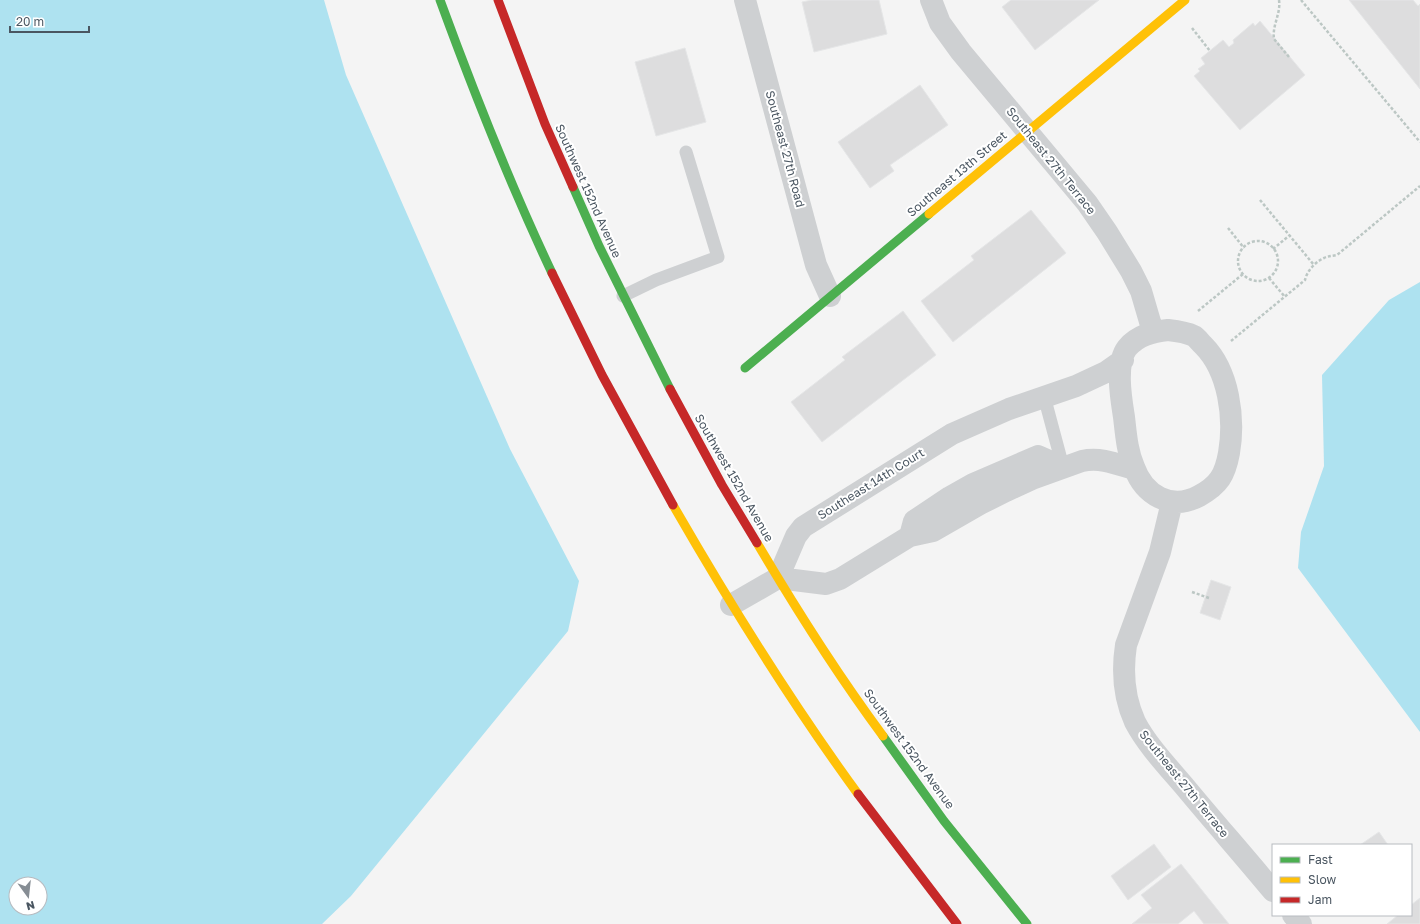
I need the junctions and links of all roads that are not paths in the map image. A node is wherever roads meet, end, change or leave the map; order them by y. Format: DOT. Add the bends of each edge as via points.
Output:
graph roads {
  1 [pos="440,0"];
  2 [pos="498,0"];
  3 [pos="745,0"];
  4 [pos="931,0"];
  5 [pos="1185,0"];
  6 [pos="1028,131"];
  7 [pos="686,152"];
  8 [pos="623,296"];
  9 [pos="830,296"];
  10 [pos="1153,332"];
  11 [pos="1123,360"];
  12 [pos="745,368"];
  13 [pos="1044,396"];
  14 [pos="1063,467"];
  15 [pos="1134,469"];
  16 [pos="1172,502"];
  17 [pos="778,578"];
  18 [pos="731,605"];
  19 [pos="1272,890"];
  20 [pos="1294,916"];
  21 [pos="957,924"];
  22 [pos="1027,924"];
  23 [pos="1301,924"];
  1 -- 18 [label="street" via="497,149 535,238 598,368"];
  2 -- 8 [label="street, Southwest 152nd Avenue" via="554,144"];
  3 -- 9 [label="street, Southeast 27th Road" via="816,265"];
  4 -- 6 [label="street, Southeast 27th Terrace" via="940,23 950,38"];
  5 -- 6 [label="street, Southeast 13th Street"];
  6 -- 9 [label="street, Southeast 13th Street"];
  6 -- 10 [label="street, Southeast 27th Terrace" via="1087,203 1120,251 1141,291"];
  7 -- 8 [label="lane" via="718,257 656,280"];
  8 -- 17 [label="street, Southwest 152nd Avenue" via="714,468"];
  9 -- 12 [label="street, Southeast 13th Street"];
  10 -- 11 [label="street" via="1135,340 1127,349"];
  10 -- 16 [label="street" via="1181,331 1195,337 1203,345 1216,363 1230,409 1230,445 1221,479 1196,498"];
  11 -- 13 [label="street, Southeast 14th Court" via="1106,372 1076,386"];
  11 -- 15 [label="street" via="1120,395"];
  13 -- 14 [label="lane"];
  13 -- 17 [label="street, Southeast 14th Court" via="952,434 803,527 796,536"];
  14 -- 15 [label="street" via="1091,459"];
  14 -- 17 [label="street" via="1006,491 933,531 910,536 840,579 826,584"];
  15 -- 16 [label="street" via="1150,491 1161,499"];
  16 -- 19 [label="street, Southeast 27th Terrace" via="1160,552 1126,645 1124,676 1128,702 1135,722 1146,739"];
  17 -- 18 [label="street"];
  17 -- 22 [label="street, Southwest 152nd Avenue" via="894,751 952,830"];
  18 -- 21 [label="street" via="823,745"];
  20 -- 23 [label="street"];
}
